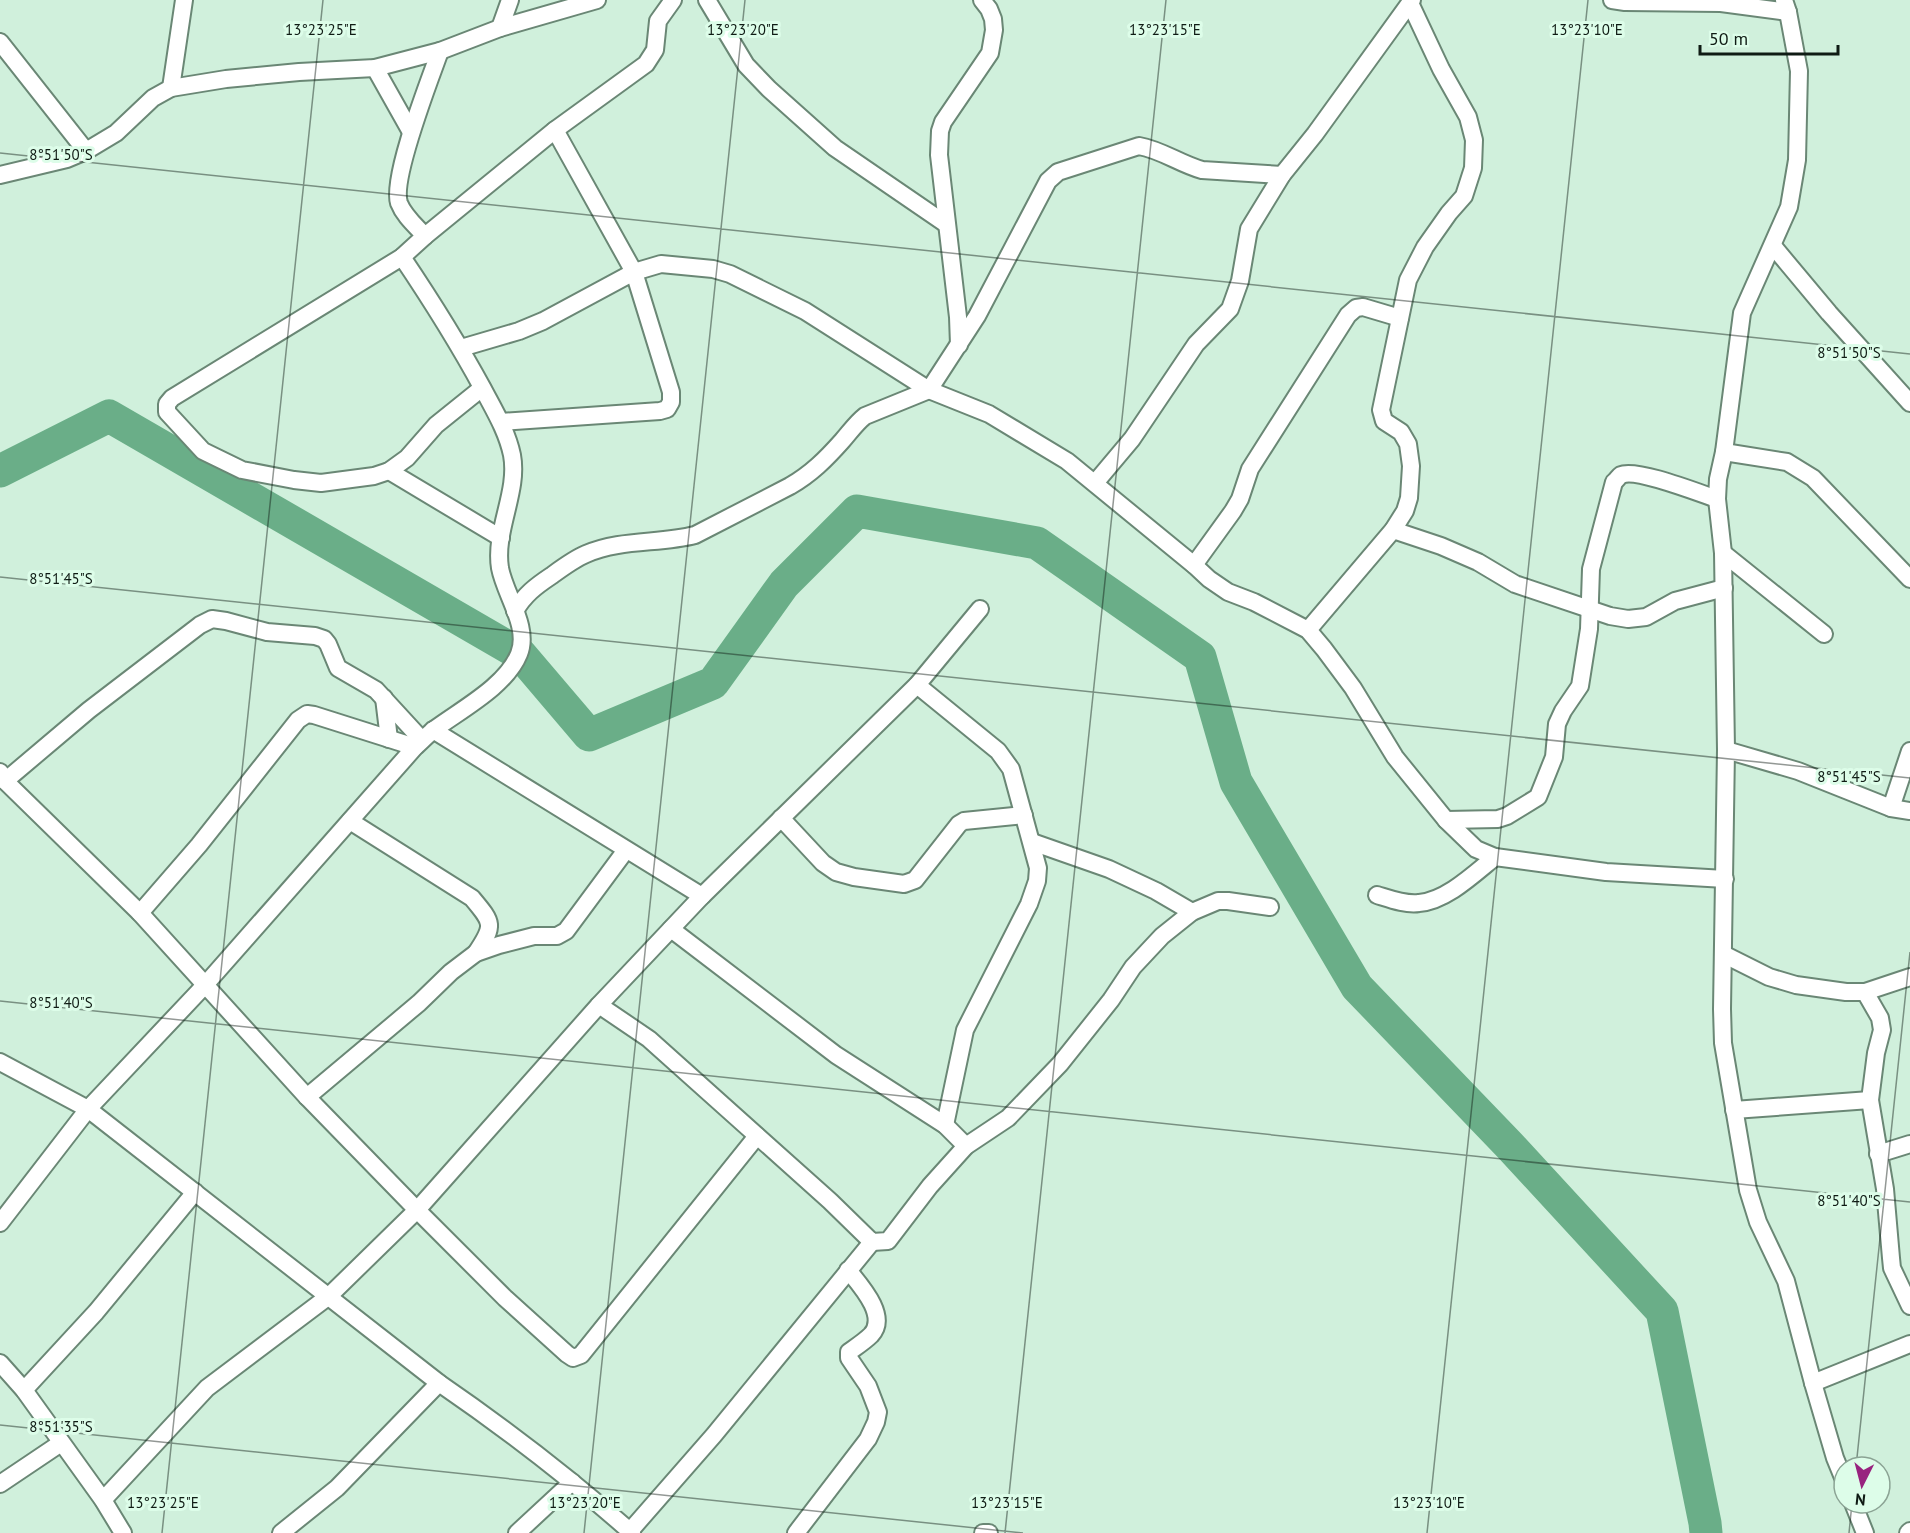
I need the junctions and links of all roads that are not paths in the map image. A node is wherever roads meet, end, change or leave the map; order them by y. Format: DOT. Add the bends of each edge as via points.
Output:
graph roads {
  1 [pos="184,0"];
  2 [pos="510,0"];
  3 [pos="597,0"];
  4 [pos="673,0"];
  5 [pos="707,0"];
  6 [pos="982,0"];
  7 [pos="1611,0"];
  8 [pos="1411,2"];
  9 [pos="1723,2"];
  10 [pos="1786,6"];
  11 [pos="500,28"];
  12 [pos="0,42"];
  13 [pos="440,51"];
  14 [pos="375,68"];
  15 [pos="171,88"];
  16 [pos="555,130"];
  17 [pos="411,132"];
  18 [pos="86,151"];
  19 [pos="0,175"];
  20 [pos="1282,175"];
  21 [pos="946,224"];
  22 [pos="425,236"];
  23 [pos="1773,246"];
  24 [pos="402,257"];
  25 [pos="634,272"];
  26 [pos="1400,318"];
  27 [pos="959,345"];
  28 [pos="460,348"];
  29 [pos="482,388"];
  30 [pos="929,390"];
  31 [pos="1910,402"];
  32 [pos="501,422"];
  33 [pos="1724,452"];
  34 [pos="389,471"];
  35 [pos="1095,483"];
  36 [pos="1717,499"];
  37 [pos="1394,530"];
  38 [pos="501,538"];
  39 [pos="1723,553"];
  40 [pos="1194,565"];
  41 [pos="1910,579"];
  42 [pos="1724,588"];
  43 [pos="980,609"];
  44 [pos="1591,609"];
  45 [pos="515,611"];
  46 [pos="1308,630"];
  47 [pos="1824,634"];
  48 [pos="917,685"];
  49 [pos="384,698"];
  50 [pos="389,739"];
  51 [pos="423,739"];
  52 [pos="1726,750"];
  53 [pos="1910,752"];
  54 [pos="3,776"];
  55 [pos="1891,808"];
  56 [pos="1910,811"];
  57 [pos="1024,815"];
  58 [pos="781,818"];
  59 [pos="1446,820"];
  60 [pos="350,821"];
  61 [pos="1032,842"];
  62 [pos="626,850"];
  63 [pos="1495,857"];
  64 [pos="1725,879"];
  65 [pos="702,896"];
  66 [pos="1377,896"];
  67 [pos="1270,907"];
  68 [pos="1192,912"];
  69 [pos="140,913"];
  70 [pos="671,929"];
  71 [pos="476,953"];
  72 [pos="1723,954"];
  73 [pos="1910,977"];
  74 [pos="205,985"];
  75 [pos="1866,992"];
  76 [pos="599,1005"];
  77 [pos="0,1062"];
  78 [pos="307,1097"];
  79 [pos="1870,1100"];
  80 [pos="88,1109"];
  81 [pos="1734,1110"];
  82 [pos="945,1125"];
  83 [pos="757,1136"];
  84 [pos="1910,1144"];
  85 [pos="966,1146"];
  86 [pos="1878,1154"];
  87 [pos="195,1192"];
  88 [pos="417,1210"];
  89 [pos="0,1223"];
  90 [pos="872,1242"];
  91 [pos="848,1269"];
  92 [pos="329,1296"];
  93 [pos="1910,1306"];
  94 [pos="1910,1344"];
  95 [pos="0,1363"];
  96 [pos="439,1383"];
  97 [pos="1813,1383"];
  98 [pos="24,1390"];
  99 [pos="61,1443"];
  100 [pos="1834,1455"];
  101 [pos="572,1482"];
  102 [pos="0,1484"];
  103 [pos="103,1500"];
  104 [pos="1857,1515"];
  105 [pos="631,1532"];
  106 [pos="123,1533"];
  107 [pos="281,1533"];
  108 [pos="517,1533"];
  109 [pos="796,1533"];
  110 [pos="983,1533"];
  111 [pos="989,1533"];
  112 [pos="1864,1533"];
  1 -- 15 [label="street"];
  2 -- 11 [label="street"];
  3 -- 11 [label="street"];
  4 -- 16 [label="street" via="658,21 655,50 646,64"];
  5 -- 21 [label="street" via="746,65 769,89 835,148"];
  6 -- 21 [label="street" via="993,19 990,53 940,131"];
  7 -- 9 [label="street"];
  8 -- 20 [label="street"];
  8 -- 26 [label="street" via="1468,117 1474,140 1473,168 1464,196 1425,247 1408,280"];
  9 -- 10 [label="street"];
  10 -- 23 [label="street" via="1799,71 1797,160 1789,207"];
  11 -- 13 [label="street"];
  12 -- 18 [label="street"];
  13 -- 14 [label="street"];
  13 -- 17 [label="street"];
  14 -- 15 [label="street" via="226,79"];
  14 -- 17 [label="street"];
  15 -- 18 [label="street" via="147,103 116,133"];
  16 -- 22 [label="street"];
  16 -- 25 [label="street"];
  17 -- 22 [label="street" via="398,184 398,200"];
  18 -- 19 [label="street"];
  20 -- 27 [label="street" via="1202,170 1153,148 1139,146 1058,172 1048,181"];
  20 -- 35 [label="street" via="1249,229 1240,281 1230,309 1196,344 1132,439"];
  21 -- 27 [label="street"];
  22 -- 24 [label="street"];
  23 -- 31 [label="street"];
  23 -- 33 [label="street" via="1742,313"];
  24 -- 28 [label="street"];
  24 -- 34 [label="street" via="172,398 166,412 202,451 242,470 321,483"];
  25 -- 28 [label="street" via="543,321"];
  25 -- 30 [label="street" via="661,264 730,274 805,311"];
  25 -- 32 [label="street" via="671,392 667,409"];
  26 -- 37 [label="street" via="1381,410 1384,421 1401,432 1408,444 1411,466 1407,504"];
  26 -- 40 [label="street" via="1363,307 1348,315 1251,469 1233,511"];
  27 -- 30 [label="street"];
  28 -- 29 [label="street"];
  29 -- 32 [label="street"];
  29 -- 34 [label="street" via="436,425 407,458"];
  30 -- 35 [label="street" via="989,414 1067,461"];
  30 -- 45 [label="street" via="865,416 817,467 790,486 695,535 586,554 535,587"];
  32 -- 38 [label="street" via="512,455 513,474"];
  33 -- 36 [label="street"];
  33 -- 41 [label="street" via="1787,462 1813,478"];
  34 -- 38 [label="street"];
  35 -- 40 [label="street"];
  36 -- 39 [label="street"];
  36 -- 44 [label="street" via="1646,476 1621,475 1614,482 1591,569"];
  37 -- 44 [label="street" via="1478,562 1515,584"];
  37 -- 46 [label="street"];
  38 -- 45 [label="street" via="500,566"];
  39 -- 42 [label="street"];
  39 -- 47 [label="street"];
  40 -- 46 [label="street" via="1228,592"];
  42 -- 44 [label="street" via="1675,601 1646,617 1628,620"];
  42 -- 52 [label="street"];
  43 -- 48 [label="street"];
  44 -- 59 [label="street" via="1580,687 1557,724 1554,757 1538,797 1498,819"];
  45 -- 51 [label="street" via="522,632 519,654 505,676"];
  46 -- 59 [label="street" via="1353,688 1395,757"];
  48 -- 57 [label="street" via="998,751 1011,769"];
  48 -- 58 [label="street"];
  49 -- 50 [label="street"];
  49 -- 51 [label="street"];
  49 -- 54 [label="street" via="365,682 338,668 324,639 267,632 212,619"];
  50 -- 51 [label="street"];
  50 -- 69 [label="street" via="314,715 307,714 298,720"];
  51 -- 60 [label="street"];
  51 -- 62 [label="street"];
  52 -- 55 [label="street" via="1798,771"];
  52 -- 64 [label="street"];
  53 -- 55 [label="street"];
  54 -- 69 [label="street"];
  55 -- 56 [label="street"];
  57 -- 58 [label="street" via="964,821 915,880 904,884 836,872"];
  57 -- 61 [label="street"];
  58 -- 65 [label="street"];
  59 -- 63 [label="street" via="1476,849"];
  60 -- 71 [label="street" via="472,898 487,916 490,927"];
  60 -- 74 [label="street"];
  61 -- 68 [label="street" via="1109,869"];
  61 -- 82 [label="street" via="1037,880 1029,904 965,1030"];
  62 -- 65 [label="street"];
  62 -- 71 [label="street" via="566,932 534,936"];
  63 -- 64 [label="street" via="1606,872"];
  63 -- 66 [label="street" via="1459,886 1431,902 1416,904"];
  64 -- 72 [label="street"];
  65 -- 70 [label="street"];
  67 -- 68 [label="street" via="1218,901"];
  68 -- 85 [label="street" via="1133,967 1060,1064 1008,1118"];
  69 -- 74 [label="street"];
  70 -- 76 [label="street"];
  70 -- 82 [label="street" via="836,1055"];
  71 -- 78 [label="street"];
  72 -- 75 [label="street" via="1769,977 1796,985"];
  72 -- 81 [label="street" via="1723,1043"];
  73 -- 75 [label="street"];
  74 -- 78 [label="street"];
  74 -- 80 [label="street"];
  75 -- 79 [label="street" via="1882,1030"];
  76 -- 83 [label="street" via="649,1039"];
  76 -- 88 [label="street"];
  77 -- 80 [label="street"];
  78 -- 88 [label="street"];
  79 -- 81 [label="street"];
  79 -- 86 [label="street"];
  80 -- 87 [label="street"];
  80 -- 89 [label="street"];
  81 -- 97 [label="street" via="1748,1190 1758,1222 1786,1281"];
  82 -- 85 [label="street"];
  83 -- 88 [label="street" via="581,1355 573,1358 505,1298"];
  83 -- 90 [label="street"];
  84 -- 86 [label="street"];
  85 -- 90 [label="street" via="888,1241"];
  86 -- 93 [label="street" via="1892,1268"];
  87 -- 92 [label="street"];
  87 -- 98 [label="street" via="96,1312"];
  88 -- 92 [label="street"];
  90 -- 91 [label="street"];
  91 -- 105 [label="street"];
  91 -- 109 [label="street" via="870,1299 878,1324 872,1334 849,1352 849,1358 868,1386 878,1412 868,1439"];
  92 -- 96 [label="street"];
  92 -- 103 [label="street" via="207,1388"];
  94 -- 97 [label="street"];
  95 -- 98 [label="street"];
  96 -- 101 [label="street"];
  96 -- 107 [label="street" via="337,1488"];
  97 -- 100 [label="street"];
  98 -- 99 [label="street"];
  99 -- 102 [label="street"];
  99 -- 103 [label="street"];
  101 -- 105 [label="street"];
  101 -- 108 [label="street"];
  103 -- 106 [label="street"];
  104 -- 112 [label="street"];
  110 -- 111 [label="street"];
}
